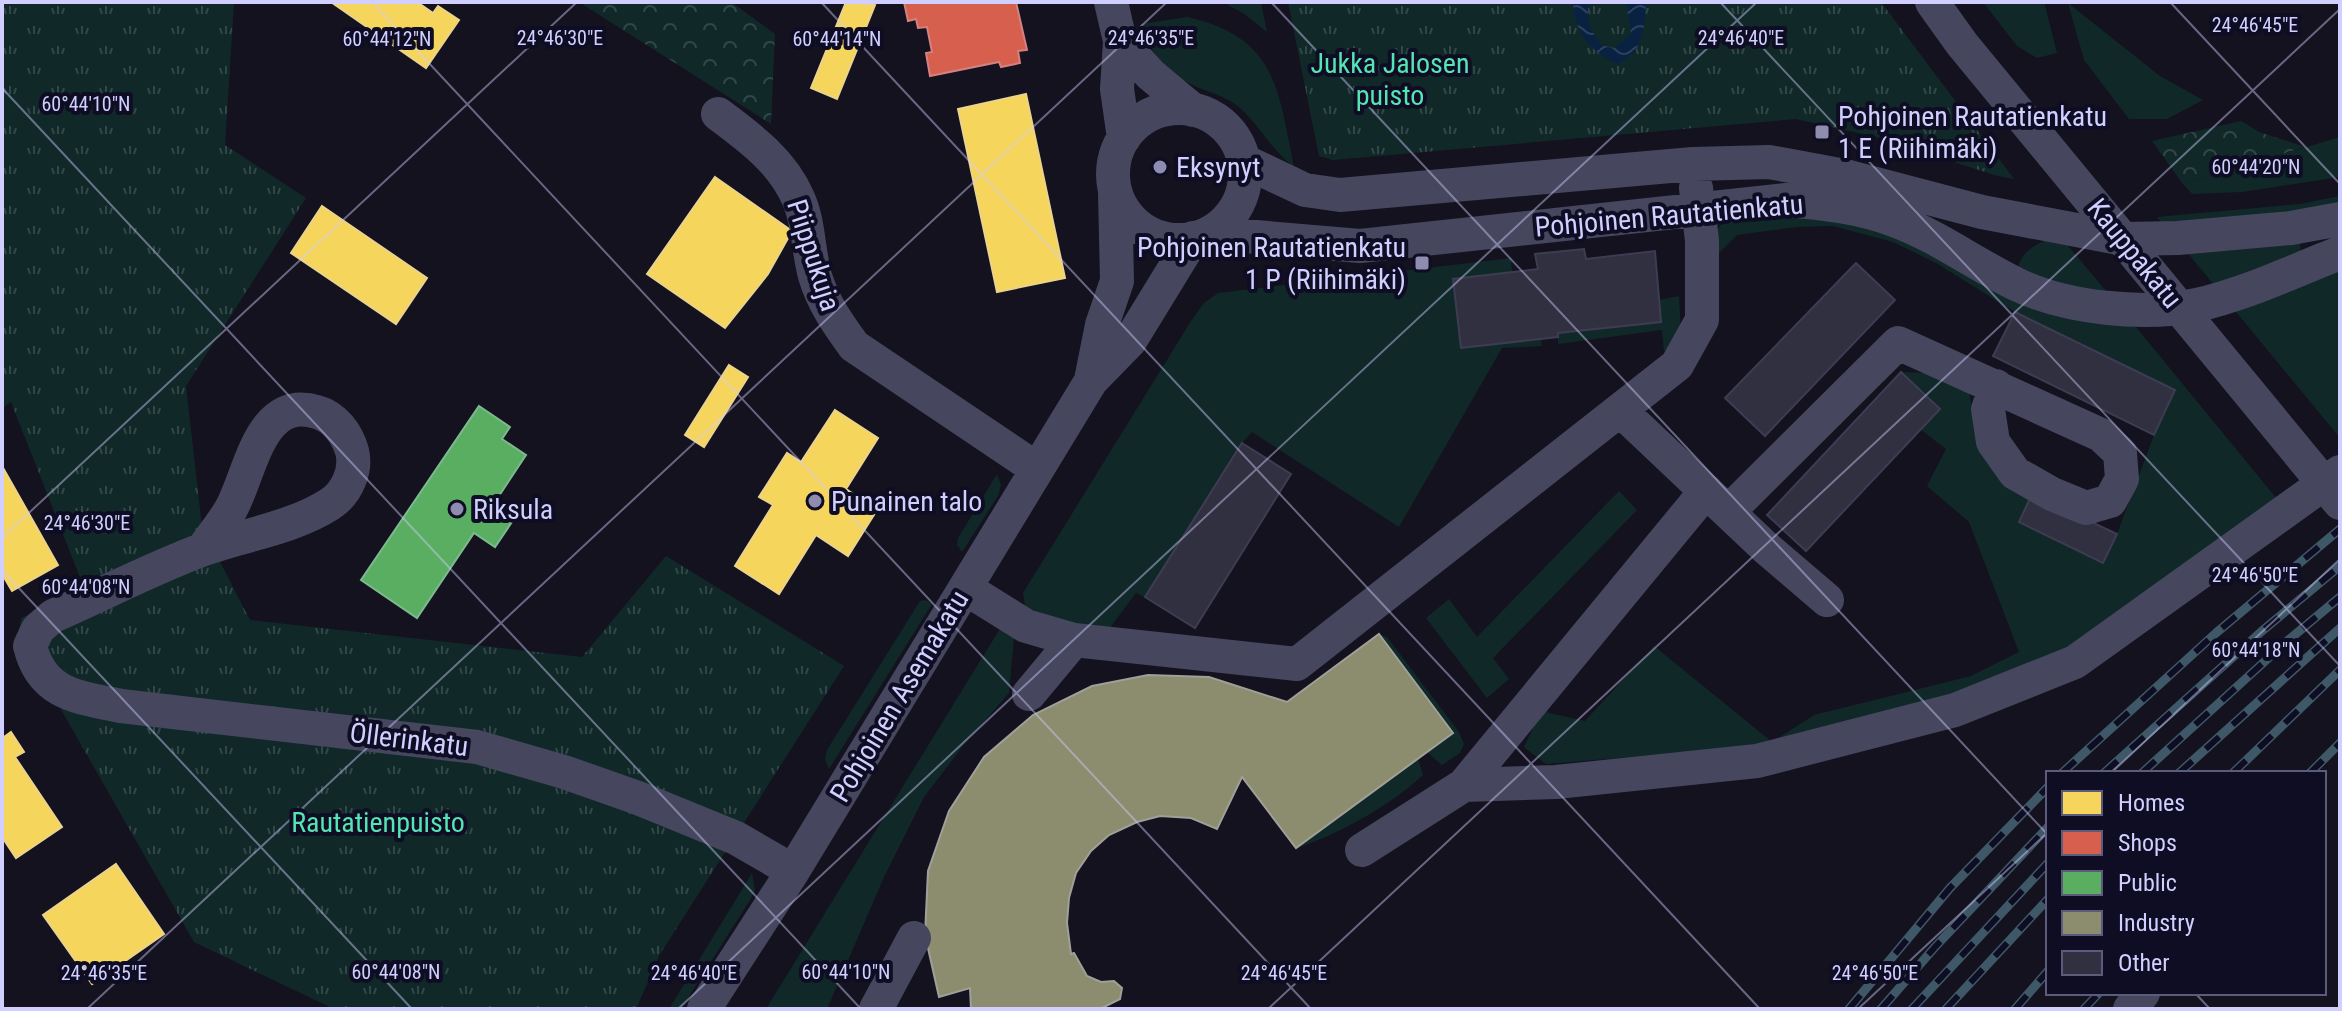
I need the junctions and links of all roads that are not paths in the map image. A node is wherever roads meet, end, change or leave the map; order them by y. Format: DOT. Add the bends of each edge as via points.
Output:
graph roads {
  1 [pos="1111,2"];
  2 [pos="1932,2"];
  3 [pos="1120,41"];
  4 [pos="1193,110"];
  5 [pos="718,114"];
  6 [pos="1124,138"];
  7 [pos="1244,161"];
  8 [pos="1693,164"];
  9 [pos="1115,192"];
  10 [pos="1699,208"];
  11 [pos="2005,217"];
  12 [pos="2340,219"];
  13 [pos="1201,236"];
  14 [pos="2340,253"];
  15 [pos="1996,273"];
  16 [pos="1091,381"];
  17 [pos="1996,386"];
  18 [pos="1620,410"];
  19 [pos="1037,469"];
  20 [pos="2340,472"];
  21 [pos="1717,502"];
  22 [pos="2340,503"];
  23 [pos="203,549"];
  24 [pos="965,588"];
  25 [pos="1827,600"];
  26 [pos="1074,640"];
  27 [pos="1029,694"];
  28 [pos="1464,785"];
  29 [pos="1362,850"];
  30 [pos="793,871"];
  31 [pos="914,938"];
  32 [pos="704,1009"];
  33 [pos="876,1009"];
  1 -- 3 [label="street"];
  2 -- 22 [label="street, Kauppakatu, bridge"];
  3 -- 4 [label="street"];
  3 -- 6 [label="street" via="1117,89"];
  4 -- 6 [label="street" via="1154,113"];
  4 -- 7 [label="street" via="1226,128"];
  5 -- 19 [label="street, Piippukuja" via="755,141 799,199 816,277 832,317 854,346"];
  6 -- 9 [label="street" via="1114,164"];
  7 -- 8 [label="street, Pohjoinen Rautatienkatu" via="1305,190 1340,195"];
  7 -- 13 [label="street" via="1238,203 1226,220"];
  8 -- 10 [label="street"];
  8 -- 11 [label="street, Pohjoinen Rautatienkatu" via="1784,165"];
  9 -- 13 [label="street" via="1137,225 1154,235 1173,240"];
  9 -- 16 [label="street, Pohjoinen Asemakatu" via="1117,281"];
  10 -- 13 [label="street, Pohjoinen Rautatienkatu" via="1360,246"];
  10 -- 15 [label="street, Pohjoinen Rautatienkatu" via="1786,200 1836,204 1894,220"];
  10 -- 18 [label="street" via="1702,320 1677,365"];
  11 -- 12 [label="street, Pohjoinen Rautatienkatu" via="2139,239 2291,228"];
  11 -- 15 [label="street"];
  13 -- 16 [label="street, Pohjoinen Asemakatu" via="1130,341"];
  14 -- 15 [label="street, Pohjoinen Rautatienkatu" via="2225,296 2164,309 2077,304"];
  16 -- 19 [label="street, Pohjoinen Asemakatu"];
  17 -- 21 [label="street" via="1898,343"];
  18 -- 21 [label="street"];
  18 -- 26 [label="street" via="1297,664"];
  19 -- 24 [label="street, Pohjoinen Asemakatu"];
  20 -- 28 [label="street" via="2075,662 1955,710 1757,761 1556,782"];
  21 -- 25 [label="street"];
  21 -- 28 [label="street"];
  23 -- 23 [label="street" via="332,503 352,479 353,454 343,430 323,413 303,408 285,412 270,424 230,511"];
  23 -- 30 [label="street, Öllerinkatu" via="53,616 30,646 42,677 81,698 477,747 638,798 752,846"];
  24 -- 26 [label="street" via="1026,626"];
  24 -- 30 [label="street, Pohjoinen Asemakatu"];
  26 -- 27 [label="street"];
  28 -- 29 [label="street"];
  30 -- 32 [label="street, Pohjoinen Asemakatu"];
  31 -- 33 [label="street"];
}
